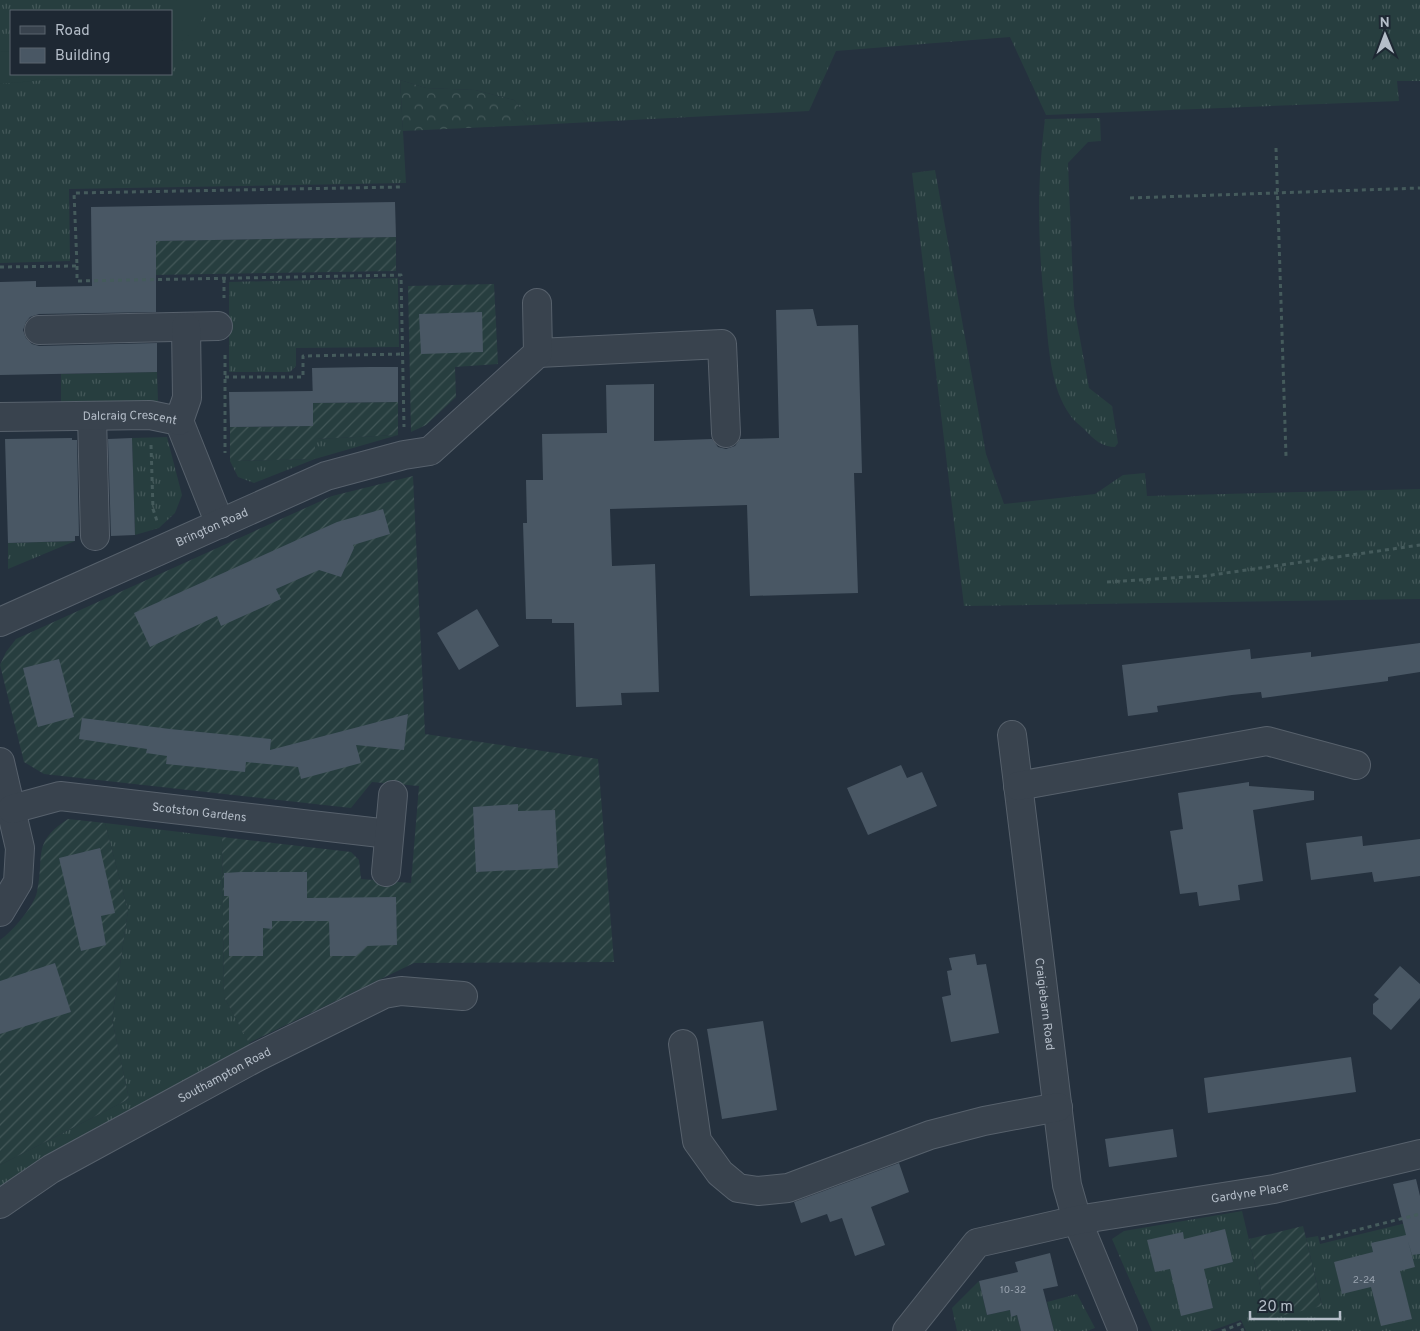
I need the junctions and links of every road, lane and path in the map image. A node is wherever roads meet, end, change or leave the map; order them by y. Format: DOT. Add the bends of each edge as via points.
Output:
graph roads {
  1 [pos="1276,148"];
  2 [pos="400,187"];
  3 [pos="1420,188"];
  4 [pos="1278,193"];
  5 [pos="1130,198"];
  6 [pos="76,266"];
  7 [pos="0,267"];
  8 [pos="224,279"];
  9 [pos="537,303"];
  10 [pos="186,327"];
  11 [pos="222,328"];
  12 [pos="39,330"];
  13 [pos="538,353"];
  14 [pos="403,354"];
  15 [pos="225,377"];
  16 [pos="150,415"];
  17 [pos="92,416"];
  18 [pos="0,417"];
  19 [pos="179,421"];
  20 [pos="726,433"];
  21 [pos="417,453"];
  22 [pos="1286,456"];
  23 [pos="194,457"];
  24 [pos="220,524"];
  25 [pos="95,536"];
  26 [pos="1420,545"];
  27 [pos="168,547"];
  28 [pos="1107,582"];
  29 [pos="0,622"];
  30 [pos="1012,735"];
  31 [pos="0,762"];
  32 [pos="1356,765"];
  33 [pos="1018,786"];
  34 [pos="393,795"];
  35 [pos="12,808"];
  36 [pos="389,834"];
  37 [pos="386,872"];
  38 [pos="0,912"];
  39 [pos="463,996"];
  40 [pos="683,1044"];
  41 [pos="1058,1107"];
  42 [pos="1420,1154"];
  43 [pos="0,1204"];
  44 [pos="1420,1214"];
  45 [pos="1077,1220"];
  46 [pos="1321,1239"];
  47 [pos="907,1331"];
  48 [pos="1123,1331"];
  49 [pos="1222,1331"];
  50 [pos="1243,1331"];
  1 -- 4 [label="path"];
  2 -- 6 [label="path" via="74,193"];
  3 -- 4 [label="path"];
  4 -- 5 [label="path"];
  4 -- 22 [label="path"];
  6 -- 7 [label="path"];
  6 -- 8 [label="path" via="77,282"];
  8 -- 11 [label="path"];
  8 -- 14 [label="path" via="402,275"];
  9 -- 13 [label="street"];
  10 -- 11 [label="street"];
  10 -- 12 [label="street"];
  10 -- 19 [label="street" via="187,398"];
  11 -- 15 [label="path"];
  13 -- 20 [label="street" via="722,344"];
  13 -- 21 [label="street"];
  14 -- 15 [label="path" via="303,356 303,377"];
  14 -- 21 [label="path"];
  15 -- 23 [label="path" via="225,456"];
  16 -- 17 [label="street, Dalcraig Crescent"];
  16 -- 19 [label="street, Dalcraig Crescent"];
  16 -- 27 [label="path" via="154,509"];
  17 -- 18 [label="street, Dalcraig Crescent"];
  17 -- 25 [label="street"];
  19 -- 23 [label="street, Dalcraig Crescent"];
  21 -- 24 [label="street, Brington Road" via="326,476"];
  23 -- 24 [label="street, Dalcraig Crescent"];
  24 -- 27 [label="street, Brington Road"];
  26 -- 28 [label="path" via="1205,576"];
  27 -- 29 [label="street, Brington Road"];
  30 -- 33 [label="street, Craigiebarn Road"];
  31 -- 35 [label="street"];
  32 -- 33 [label="street" via="1267,741"];
  33 -- 41 [label="street, Craigiebarn Road"];
  34 -- 36 [label="street"];
  35 -- 36 [label="street, Scotston Gardens" via="60,796"];
  35 -- 38 [label="street" via="20,848 18,882"];
  36 -- 37 [label="street"];
  39 -- 43 [label="street, Southampton Road" via="401,991 384,994 257,1057 51,1169"];
  40 -- 41 [label="street" via="696,1141 720,1173 738,1188 758,1191 788,1188 930,1135"];
  41 -- 45 [label="street, Craigiebarn Road" via="1067,1185"];
  42 -- 45 [label="street, Gardyne Place" via="1274,1189"];
  44 -- 46 [label="path"];
  45 -- 47 [label="street" via="977,1243"];
  45 -- 48 [label="street, Craigiebarn Road"];
  49 -- 50 [label="path" via="1240,1324"];
}
